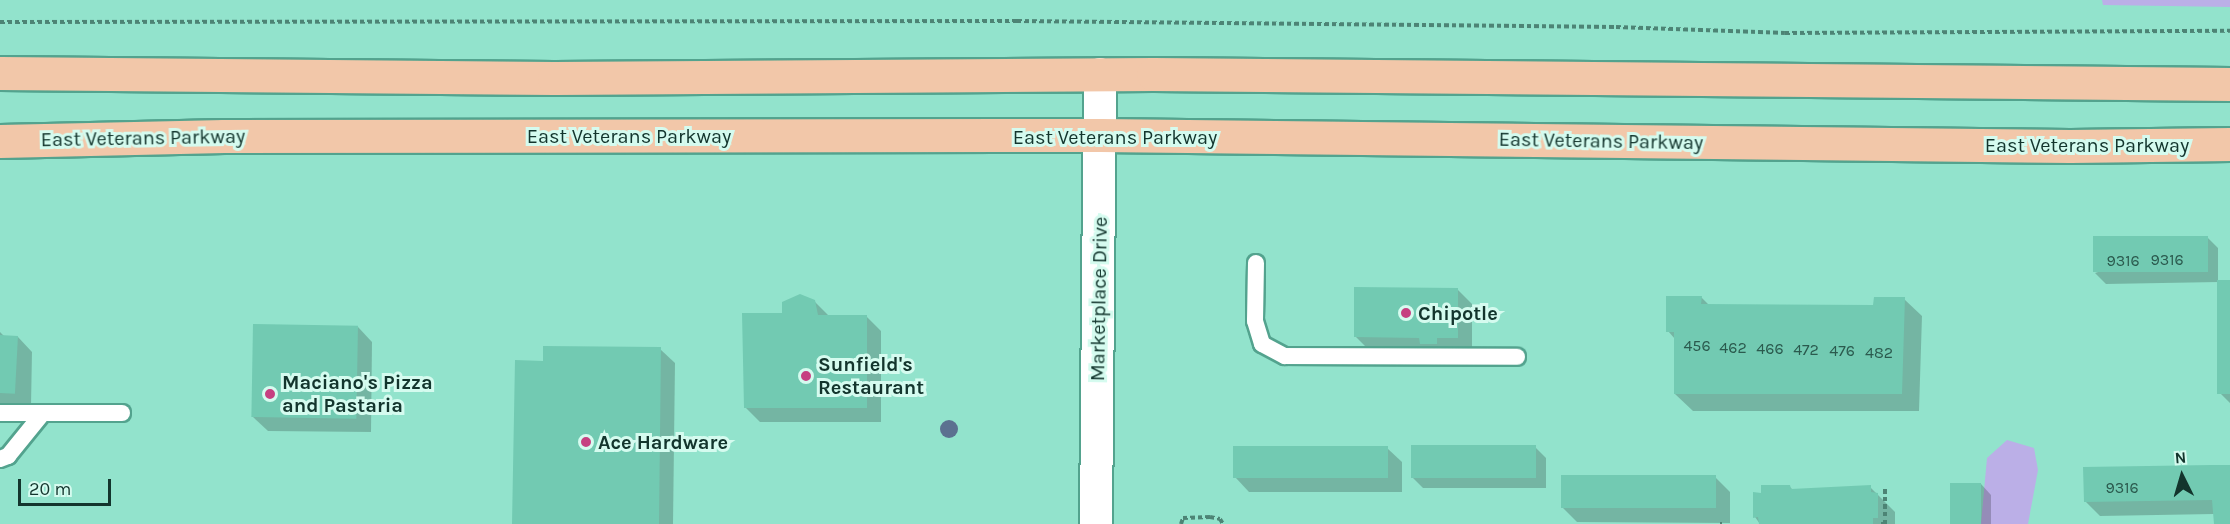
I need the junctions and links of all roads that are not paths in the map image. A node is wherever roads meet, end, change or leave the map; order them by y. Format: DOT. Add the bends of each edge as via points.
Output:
graph roads {
  1 [pos="0,73"];
  2 [pos="1100,74"];
  3 [pos="2230,84"];
  4 [pos="1100,135"];
  5 [pos="0,141"];
  6 [pos="2230,144"];
  7 [pos="1256,263"];
  8 [pos="1517,357"];
  9 [pos="0,412"];
  10 [pos="43,412"];
  11 [pos="122,413"];
  12 [pos="0,459"];
  13 [pos="1096,524"];
  1 -- 2 [label="main road" via="554,78"];
  2 -- 3 [label="main road"];
  2 -- 4 [label="street, Marketplace Drive"];
  4 -- 5 [label="main road, East Veterans Parkway" via="224,136"];
  4 -- 6 [label="main road, East Veterans Parkway" via="2070,146"];
  4 -- 13 [label="street, Marketplace Drive"];
  7 -- 8 [label="lane" via="1255,321 1259,336 1262,344 1285,356"];
  9 -- 10 [label="lane"];
  10 -- 11 [label="lane"];
  10 -- 12 [label="lane" via="8,456"];
}
